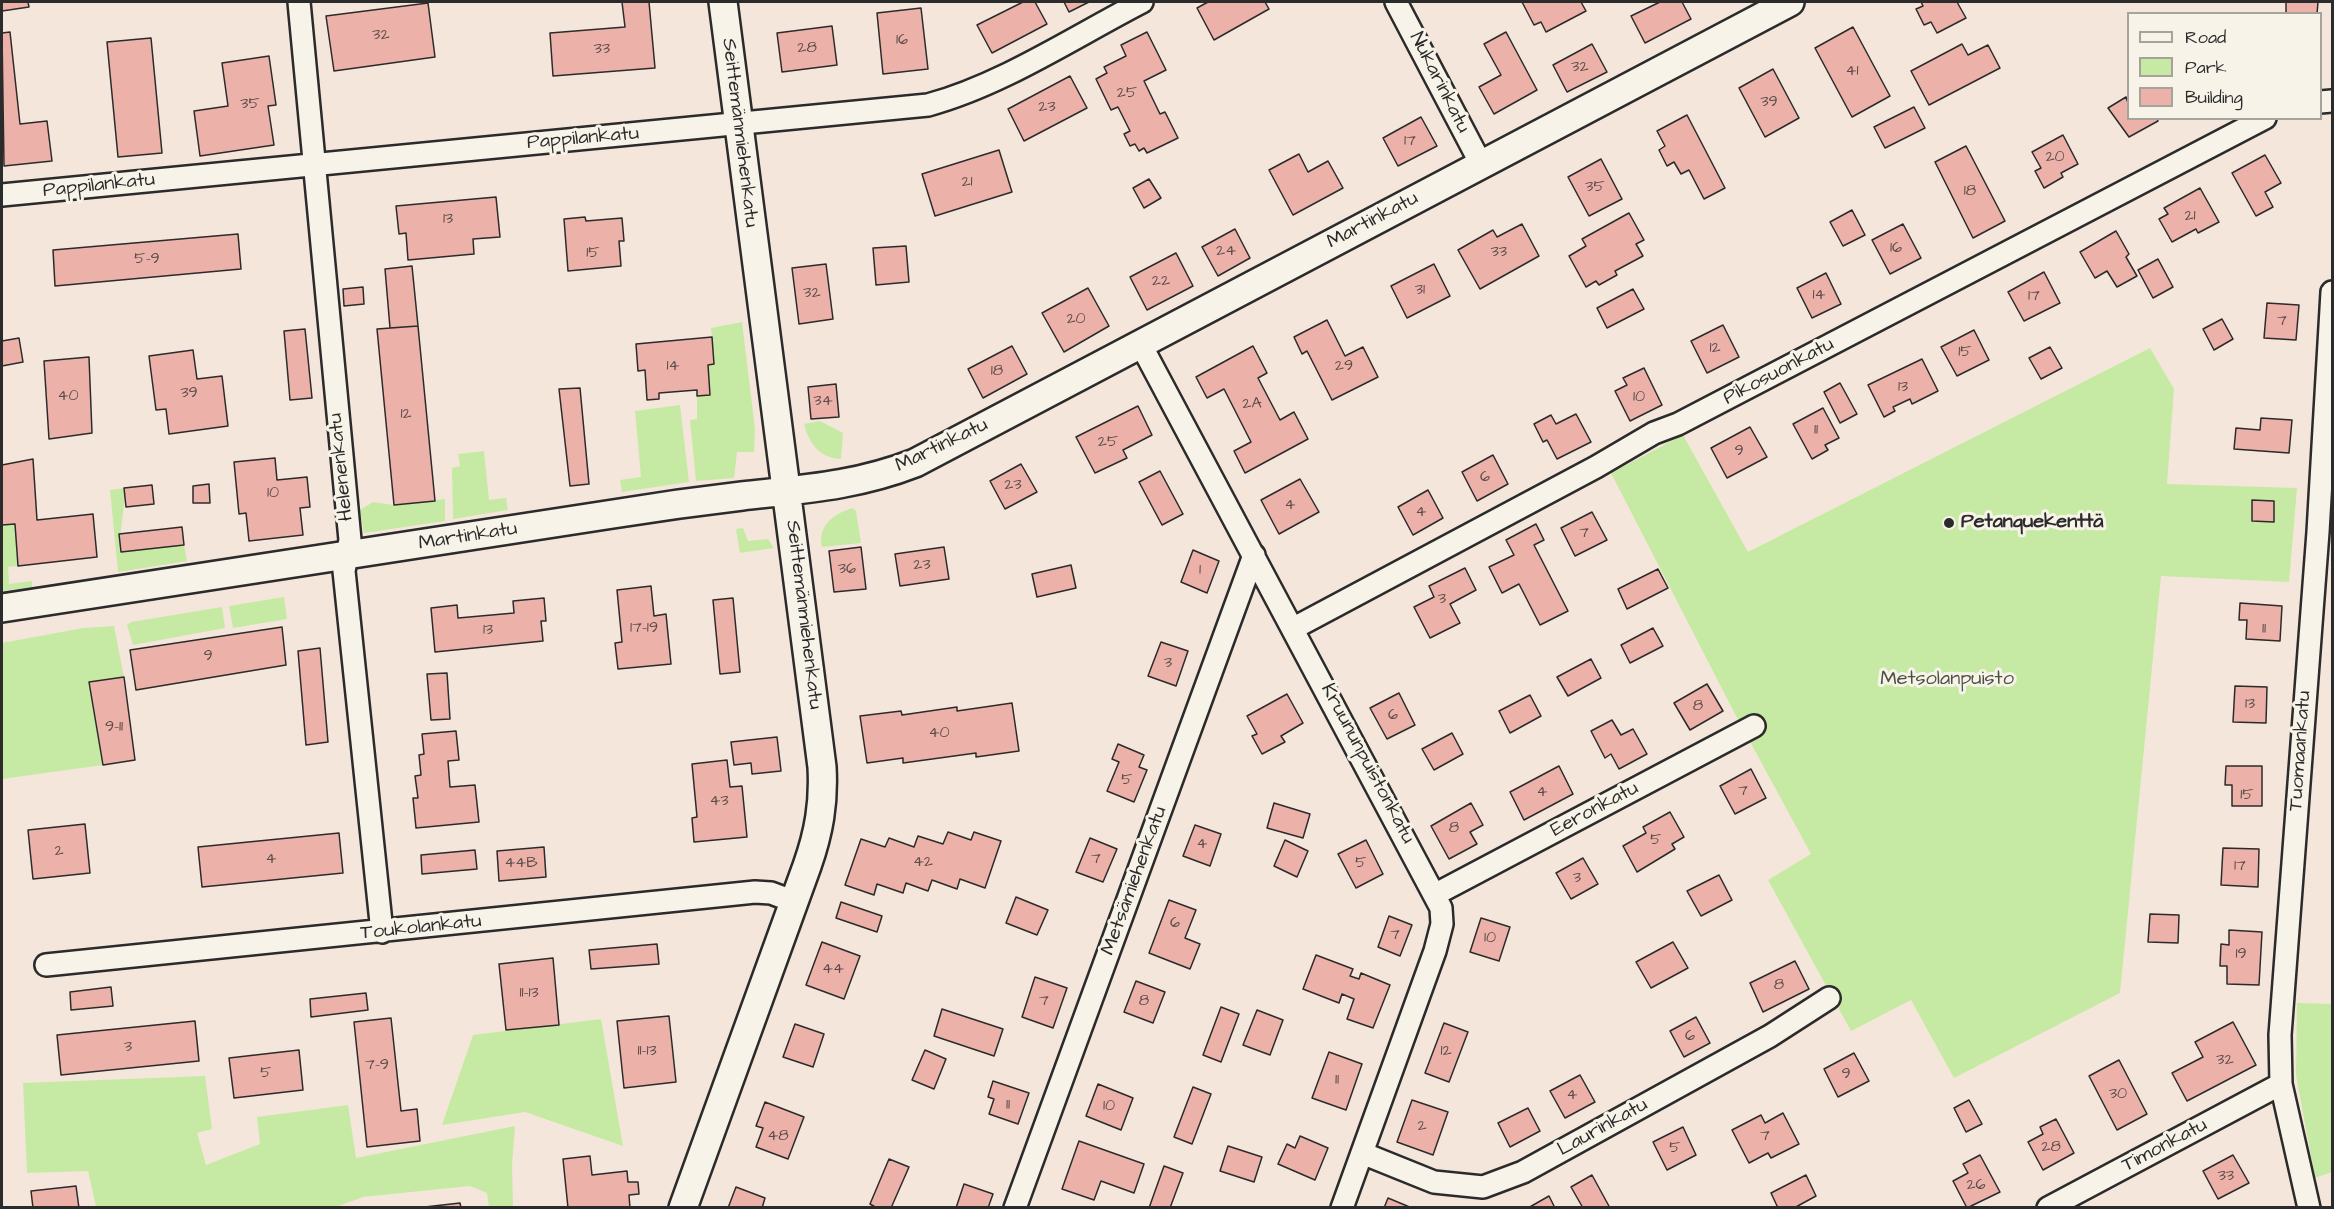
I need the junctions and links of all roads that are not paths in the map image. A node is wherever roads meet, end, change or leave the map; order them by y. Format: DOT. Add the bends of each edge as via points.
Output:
graph roads {
  1 [pos="300,2"];
  2 [pos="723,2"];
  3 [pos="1142,2"];
  4 [pos="1396,2"];
  5 [pos="1790,2"];
  6 [pos="2261,120"];
  7 [pos="737,124"];
  8 [pos="315,164"];
  9 [pos="1481,164"];
  10 [pos="2,195"];
  11 [pos="2332,292"];
  12 [pos="1140,343"];
  13 [pos="787,492"];
  14 [pos="2325,522"];
  15 [pos="1254,555"];
  16 [pos="347,556"];
  17 [pos="2,609"];
  18 [pos="1294,628"];
  19 [pos="1754,726"];
  20 [pos="1436,894"];
  21 [pos="795,902"];
  22 [pos="382,932"];
  23 [pos="46,965"];
  24 [pos="1829,998"];
  25 [pos="2281,1084"];
  26 [pos="1362,1153"];
  27 [pos="683,1208"];
  28 [pos="1015,1208"];
  29 [pos="1342,1208"];
  30 [pos="2048,1208"];
  31 [pos="2309,1208"];
  1 -- 8 [label="street, Helenenkatu"];
  2 -- 7 [label="street, Seittemänmiehenkatu"];
  3 -- 7 [label="street, Pappilankatu" via="955,98 928,105"];
  4 -- 9 [label="street, Nukarinkatu"];
  5 -- 9 [label="street, Martinkatu"];
  6 -- 18 [label="street, Pikosuonkatu" via="1654,433"];
  7 -- 8 [label="street, Pappilankatu"];
  7 -- 13 [label="street, Seittemänmiehenkatu"];
  8 -- 10 [label="street, Pappilankatu"];
  8 -- 16 [label="street, Helenenkatu" via="350,540"];
  9 -- 12 [label="street, Martinkatu"];
  11 -- 14 [label="street, Tuomaankatu"];
  12 -- 13 [label="street, Martinkatu" via="915,463 851,483"];
  12 -- 15 [label="street, Kruununpuistonkatu"];
  13 -- 16 [label="street, Martinkatu" via="616,513"];
  13 -- 21 [label="street, Seittemänmiehenkatu" via="823,798 820,828"];
  14 -- 25 [label="street, Tuomaankatu" via="2280,1035"];
  15 -- 18 [label="street, Kruununpuistonkatu"];
  15 -- 28 [label="street, Metsämiehenkatu"];
  16 -- 17 [label="street, Martinkatu"];
  16 -- 22 [label="street, Helenenkatu" via="344,571"];
  18 -- 20 [label="street, Kruununpuistonkatu"];
  19 -- 20 [label="street, Eeronkatu"];
  20 -- 26 [label="street, Kruununpuistonkatu" via="1442,924 1435,951"];
  21 -- 22 [label="street, Toukolankatu" via="755,892"];
  21 -- 27 [label="street, Seittemänmiehenkatu"];
  22 -- 23 [label="street, Toukolankatu"];
  24 -- 26 [label="street, Laurinkatu" via="1770,1036 1523,1172 1482,1187 1434,1182"];
  25 -- 30 [label="street, Timonkatu"];
  25 -- 31 [label="street, Tuomaankatu"];
  26 -- 29 [label="street, Kruununpuistonkatu"];
}
